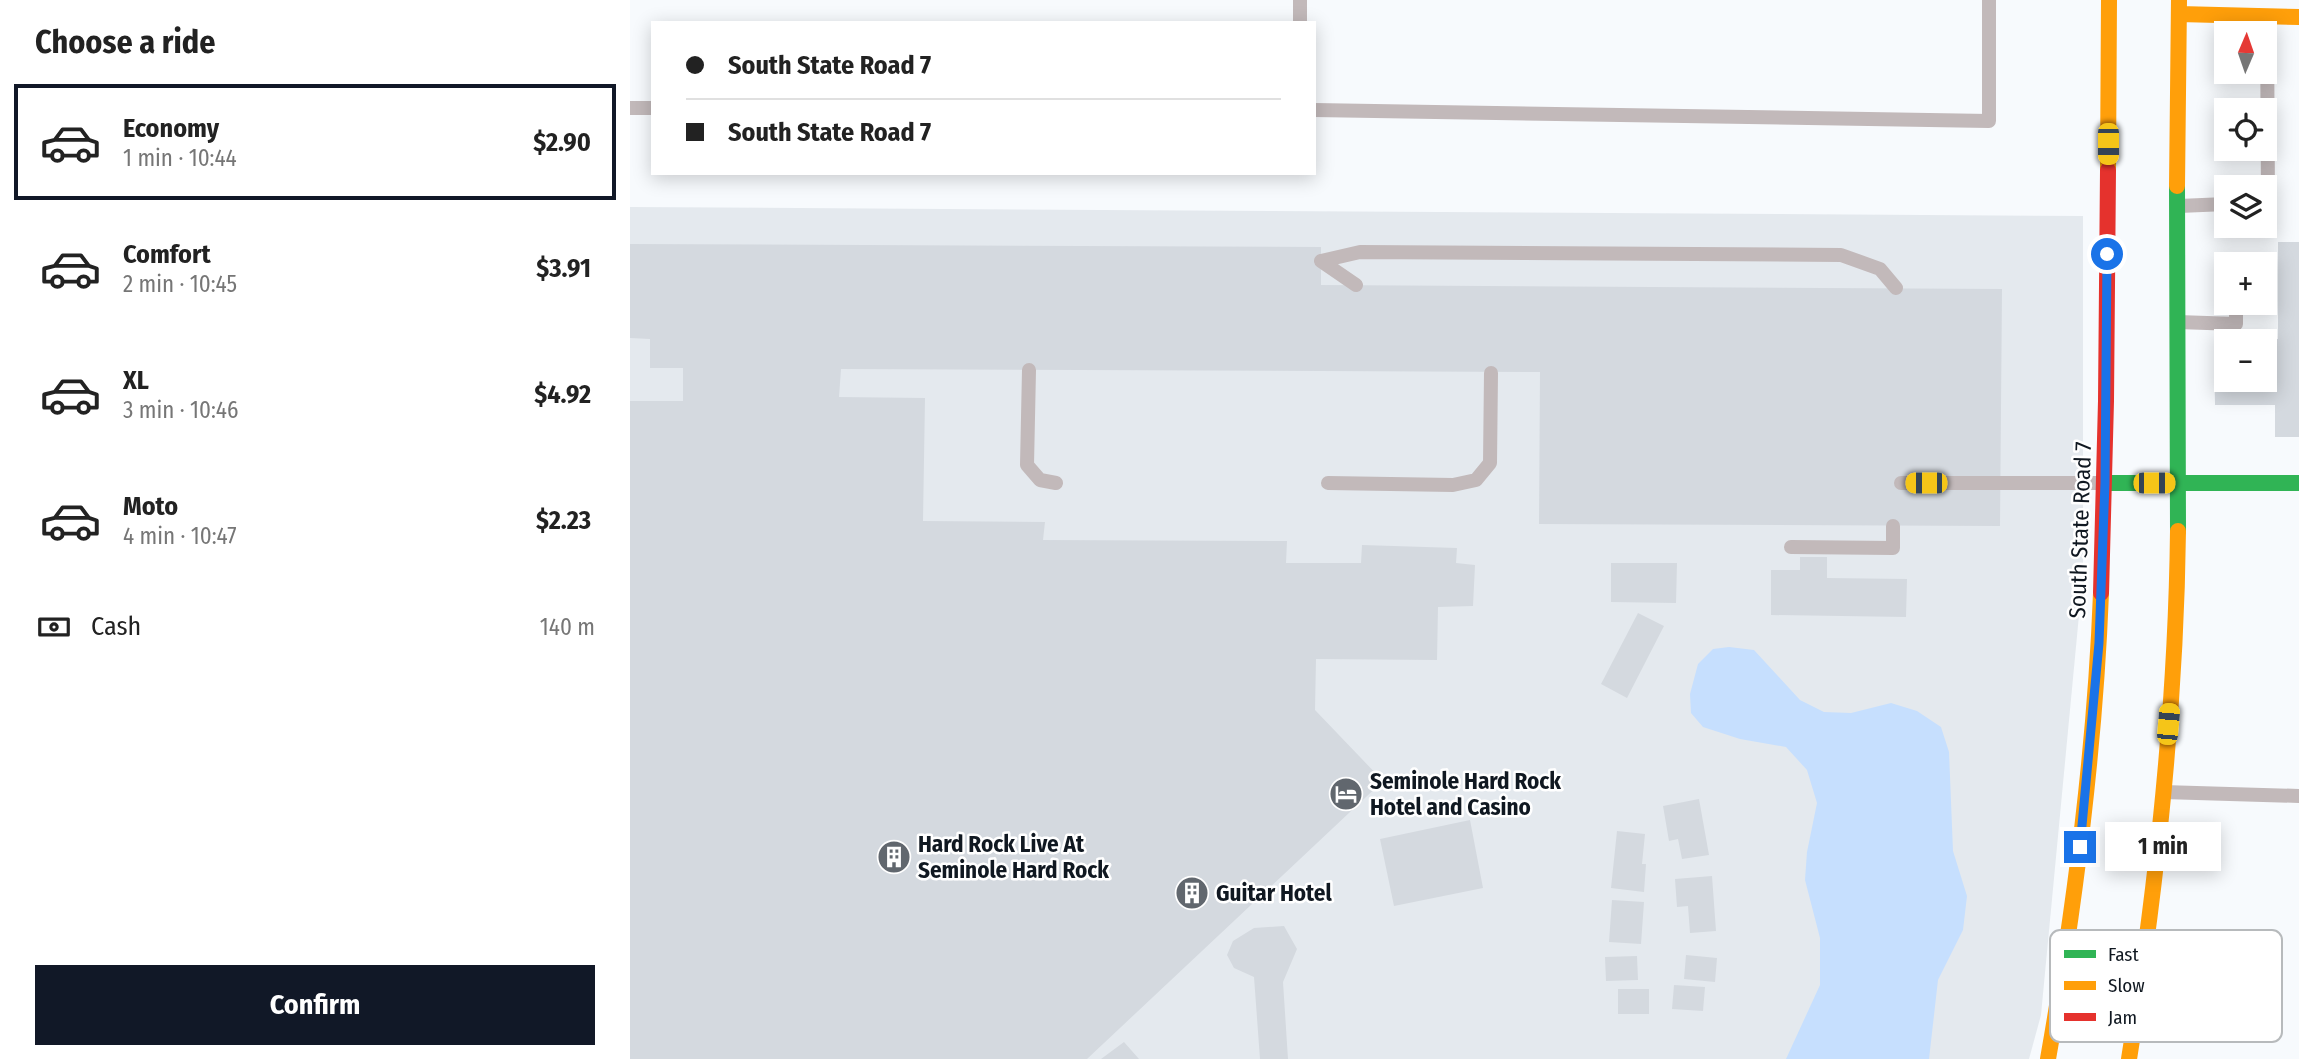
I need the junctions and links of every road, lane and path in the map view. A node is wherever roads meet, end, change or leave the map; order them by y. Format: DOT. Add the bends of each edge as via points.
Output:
graph roads {
  1 [pos="1300,0"];
  2 [pos="1989,0"];
  3 [pos="2109,0"];
  4 [pos="2179,7"];
  5 [pos="2266,16"];
  6 [pos="2299,17"];
  7 [pos="1300,21"];
  8 [pos="630,108"];
  9 [pos="651,108"];
  10 [pos="1316,110"];
  11 [pos="2268,175"];
  12 [pos="2214,204"];
  13 [pos="2178,206"];
  14 [pos="1356,285"];
  15 [pos="1896,288"];
  16 [pos="2236,315"];
  17 [pos="2177,322"];
  18 [pos="1028,370"];
  19 [pos="1491,373"];
  20 [pos="1056,483"];
  21 [pos="1328,483"];
  22 [pos="1901,483"];
  23 [pos="2105,483"];
  24 [pos="2179,483"];
  25 [pos="2299,483"];
  26 [pos="1893,526"];
  27 [pos="1791,547"];
  28 [pos="2162,792"];
  29 [pos="2299,796"];
  30 [pos="2069,930"];
  31 [pos="2147,930"];
  1 -- 7 [label="lane"];
  2 -- 10 [label="lane" via="1989,121"];
  3 -- 23 [label="main road, South State Road 7"];
  4 -- 5 [label="main road"];
  4 -- 13 [label="main road"];
  5 -- 6 [label="main road"];
  5 -- 11 [label="lane"];
  8 -- 9 [label="lane"];
  12 -- 13 [label="lane"];
  13 -- 17 [label="main road"];
  14 -- 15 [label="lane" via="1321,261 1360,252 1841,255 1880,269"];
  16 -- 17 [label="lane" via="2236,324"];
  17 -- 24 [label="main road"];
  18 -- 20 [label="lane" via="1027,465 1040,480"];
  19 -- 21 [label="lane" via="1490,463 1476,480 1453,485"];
  22 -- 23 [label="lane"];
  23 -- 24 [label="main road"];
  23 -- 30 [label="main road, South State Road 7" via="2099,643 2084,820"];
  24 -- 25 [label="main road"];
  24 -- 28 [label="main road" via="2175,624"];
  26 -- 27 [label="lane" via="1893,548"];
  28 -- 29 [label="lane"];
  28 -- 31 [label="main road"];
}
